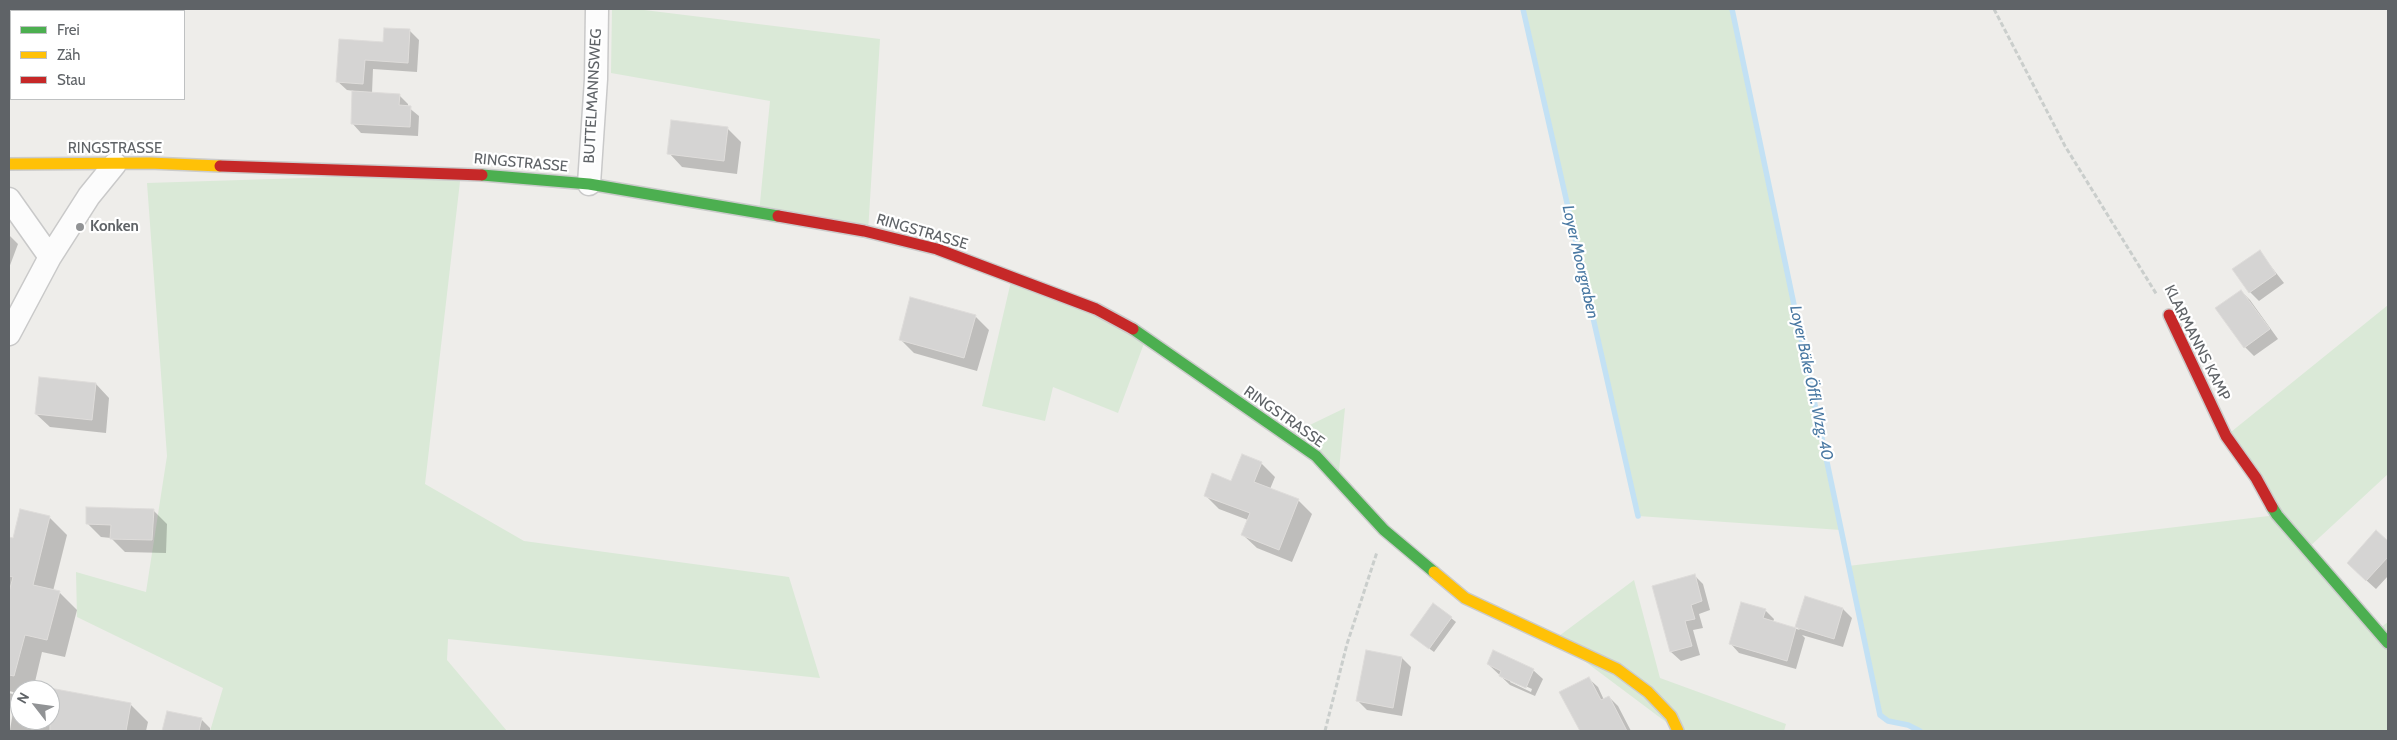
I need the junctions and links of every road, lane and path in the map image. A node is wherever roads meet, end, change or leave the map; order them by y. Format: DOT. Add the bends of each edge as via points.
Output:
graph roads {
  1 [pos="597,9"];
  2 [pos="1994,9"];
  3 [pos="9,164"];
  4 [pos="115,164"];
  5 [pos="589,184"];
  6 [pos="9,200"];
  7 [pos="50,257"];
  8 [pos="2169,315"];
  9 [pos="9,334"];
  10 [pos="1384,530"];
  11 [pos="2388,643"];
  12 [pos="1325,731"];
  13 [pos="1678,731"];
  1 -- 5 [label="street, BUTTELMANNSWEG"];
  2 -- 8 [label="path, KLARMANNS KAMP" via="2066,146"];
  3 -- 4 [label="street, RINGSTRASSE"];
  4 -- 5 [label="street, RINGSTRASSE" via="461,173"];
  4 -- 7 [label="street" via="89,196"];
  5 -- 10 [label="street, RINGSTRASSE" via="864,231 937,249 1096,309 1125,323 1316,456"];
  6 -- 7 [label="street"];
  7 -- 9 [label="street"];
  8 -- 11 [label="street, KLARMANNS KAMP" via="2226,436 2277,515"];
  10 -- 12 [label="path" via="1347,644"];
  10 -- 13 [label="street, RINGSTRASSE" via="1465,598 1617,669 1648,692 1671,716"];
}
